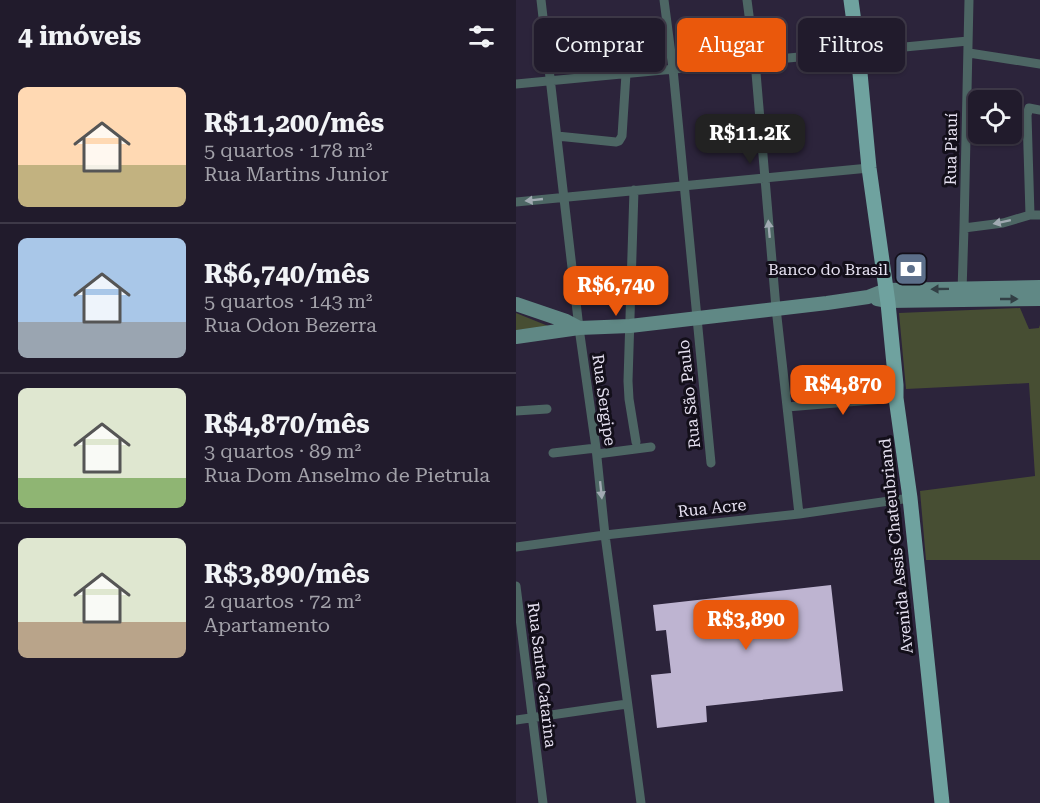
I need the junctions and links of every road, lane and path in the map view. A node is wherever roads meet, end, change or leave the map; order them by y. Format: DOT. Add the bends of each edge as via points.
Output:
graph roads {
  1 [pos="541,0"];
  2 [pos="664,0"];
  3 [pos="747,0"];
  4 [pos="851,0"];
  5 [pos="969,0"];
  6 [pos="749,18"];
  7 [pos="853,18"];
  8 [pos="968,41"];
  9 [pos="905,47"];
  10 [pos="969,53"];
  11 [pos="1040,64"];
  12 [pos="673,69"];
  13 [pos="677,69"];
  14 [pos="755,72"];
  15 [pos="860,72"];
  16 [pos="626,74"];
  17 [pos="550,81"];
  18 [pos="516,84"];
  19 [pos="1040,110"];
  20 [pos="557,136"];
  21 [pos="869,168"];
  22 [pos="764,177"];
  23 [pos="684,185"];
  24 [pos="634,190"];
  25 [pos="564,197"];
  26 [pos="516,202"];
  27 [pos="1035,215"];
  28 [pos="964,228"];
  29 [pos="1040,287"];
  30 [pos="962,294"];
  31 [pos="887,295"];
  32 [pos="1040,299"];
  33 [pos="516,304"];
  34 [pos="776,308"];
  35 [pos="696,318"];
  36 [pos="630,326"];
  37 [pos="579,328"];
  38 [pos="516,336"];
  39 [pos="896,398"];
  40 [pos="787,407"];
  41 [pos="547,408"];
  42 [pos="516,411"];
  43 [pos="636,442"];
  44 [pos="651,447"];
  45 [pos="597,451"];
  46 [pos="553,453"];
  47 [pos="711,463"];
  48 [pos="910,498"];
  49 [pos="799,514"];
  50 [pos="605,535"];
  51 [pos="516,547"];
  52 [pos="516,586"];
  53 [pos="627,704"];
  54 [pos="532,718"];
  55 [pos="516,720"];
  56 [pos="543,803"];
  57 [pos="641,803"];
  58 [pos="942,803"];
  1 -- 17 [label="street, Rua Sergipe"];
  2 -- 12 [label="street, Rua São Paulo"];
  3 -- 6 [label="street"];
  4 -- 7 [label="main road, Avenida Assis Chateubriand"];
  5 -- 8 [label="street, Rua Piauí"];
  8 -- 9 [label="street"];
  8 -- 10 [label="street, Rua Piauí"];
  10 -- 11 [label="street"];
  10 -- 28 [label="street, Rua Piauí"];
  12 -- 13 [label="street"];
  12 -- 16 [label="street"];
  12 -- 23 [label="street, Rua São Paulo"];
  14 -- 22 [label="street"];
  15 -- 21 [label="main road, Avenida Assis Chateubriand"];
  16 -- 17 [label="street"];
  16 -- 20 [label="street" via="619,141"];
  17 -- 18 [label="street"];
  17 -- 20 [label="street, Rua Sergipe"];
  19 -- 27 [label="street" via="1029,108 1027,115"];
  20 -- 25 [label="street, Rua Sergipe"];
  21 -- 22 [label="street"];
  21 -- 31 [label="main road, Avenida Assis Chateubriand"];
  22 -- 23 [label="street"];
  34 -- 22 [label="street, one-way"];
  23 -- 24 [label="street"];
  23 -- 35 [label="street, Rua São Paulo"];
  24 -- 25 [label="street"];
  24 -- 36 [label="street"];
  25 -- 26 [label="street, one-way"];
  25 -- 37 [label="street, Rua Sergipe"];
  27 -- 28 [label="street, one-way"];
  28 -- 30 [label="street, Rua Piauí"];
  29 -- 30 [label="main road"];
  30 -- 31 [label="main road"];
  30 -- 32 [label="main road, one-way"];
  31 -- 34 [label="main road"];
  31 -- 39 [label="main road, Avenida Assis Chateubriand"];
  33 -- 37 [label="main road"];
  34 -- 35 [label="main road"];
  34 -- 40 [label="street"];
  35 -- 36 [label="main road"];
  35 -- 47 [label="street, Rua São Paulo"];
  36 -- 37 [label="main road"];
  36 -- 43 [label="street" via="629,390"];
  37 -- 38 [label="main road"];
  37 -- 45 [label="street, Rua Sergipe"];
  39 -- 40 [label="street"];
  39 -- 48 [label="main road, Avenida Assis Chateubriand"];
  40 -- 49 [label="street"];
  41 -- 42 [label="street"];
  44 -- 45 [label="street"];
  45 -- 46 [label="street"];
  45 -- 50 [label="street, Rua Sergipe, one-way"];
  48 -- 49 [label="street, Rua Acre"];
  48 -- 58 [label="main road, Avenida Assis Chateubriand"];
  49 -- 50 [label="street, Rua Acre"];
  50 -- 51 [label="street, Rua Acre"];
  50 -- 53 [label="street, Rua Sergipe"];
  52 -- 54 [label="street, Rua Santa Catarina"];
  53 -- 54 [label="street"];
  53 -- 57 [label="street, Rua Sergipe"];
  54 -- 55 [label="street"];
  54 -- 56 [label="street, Rua Santa Catarina"];
}
